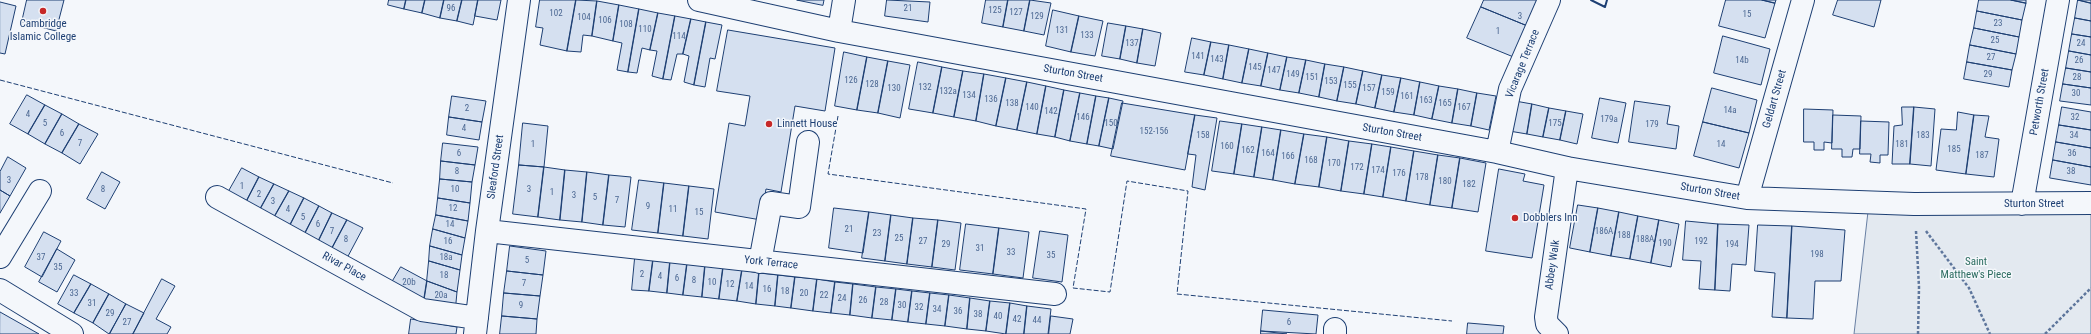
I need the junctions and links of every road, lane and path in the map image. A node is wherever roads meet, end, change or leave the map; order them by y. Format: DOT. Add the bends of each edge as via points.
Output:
graph roads {
  1 [pos="519,0"];
  2 [pos="699,0"];
  3 [pos="844,0"];
  4 [pos="1549,0"];
  5 [pos="1803,0"];
  6 [pos="2058,0"];
  7 [pos="839,31"];
  8 [pos="808,142"];
  9 [pos="1497,152"];
  10 [pos="1567,168"];
  11 [pos="40,191"];
  12 [pos="216,197"];
  13 [pos="1747,198"];
  14 [pos="2091,203"];
  15 [pos="2022,204"];
  16 [pos="1914,210"];
  17 [pos="487,231"];
  18 [pos="0,257"];
  19 [pos="760,262"];
  20 [pos="2091,288"];
  21 [pos="0,290"];
  22 [pos="1055,294"];
  23 [pos="476,326"];
  24 [pos="1546,331"];
  25 [pos="72,334"];
  26 [pos="1918,334"];
  27 [pos="1990,334"];
  28 [pos="2045,334"];
  1 -- 17 [label="street, Sleaford Street"];
  2 -- 7 [label="street, Sturton Street"];
  3 -- 7 [label="street"];
  4 -- 9 [label="street, Vicarage Terrace" via="1510,89"];
  5 -- 13 [label="street, Geldart Street"];
  6 -- 15 [label="street, Petworth Street"];
  7 -- 9 [label="street, Sturton Street"];
  8 -- 19 [label="street" via="799,207 771,203"];
  9 -- 10 [label="street, Sturton Street"];
  10 -- 13 [label="street, Sturton Street"];
  10 -- 24 [label="street, Abbey Walk"];
  11 -- 18 [label="street"];
  12 -- 23 [label="street, Rivar Place" via="422,310"];
  13 -- 16 [label="street, Sturton Street"];
  14 -- 15 [label="street, Sturton Street"];
  15 -- 16 [label="street, Sturton Street"];
  16 -- 26 [label="path" via="1919,287"];
  16 -- 27 [label="path" via="1969,288"];
  17 -- 19 [label="street, York Terrace"];
  17 -- 23 [label="street, Sleaford Street"];
  19 -- 22 [label="street, York Terrace"];
  20 -- 28 [label="path"];
  21 -- 25 [label="street"];
}
